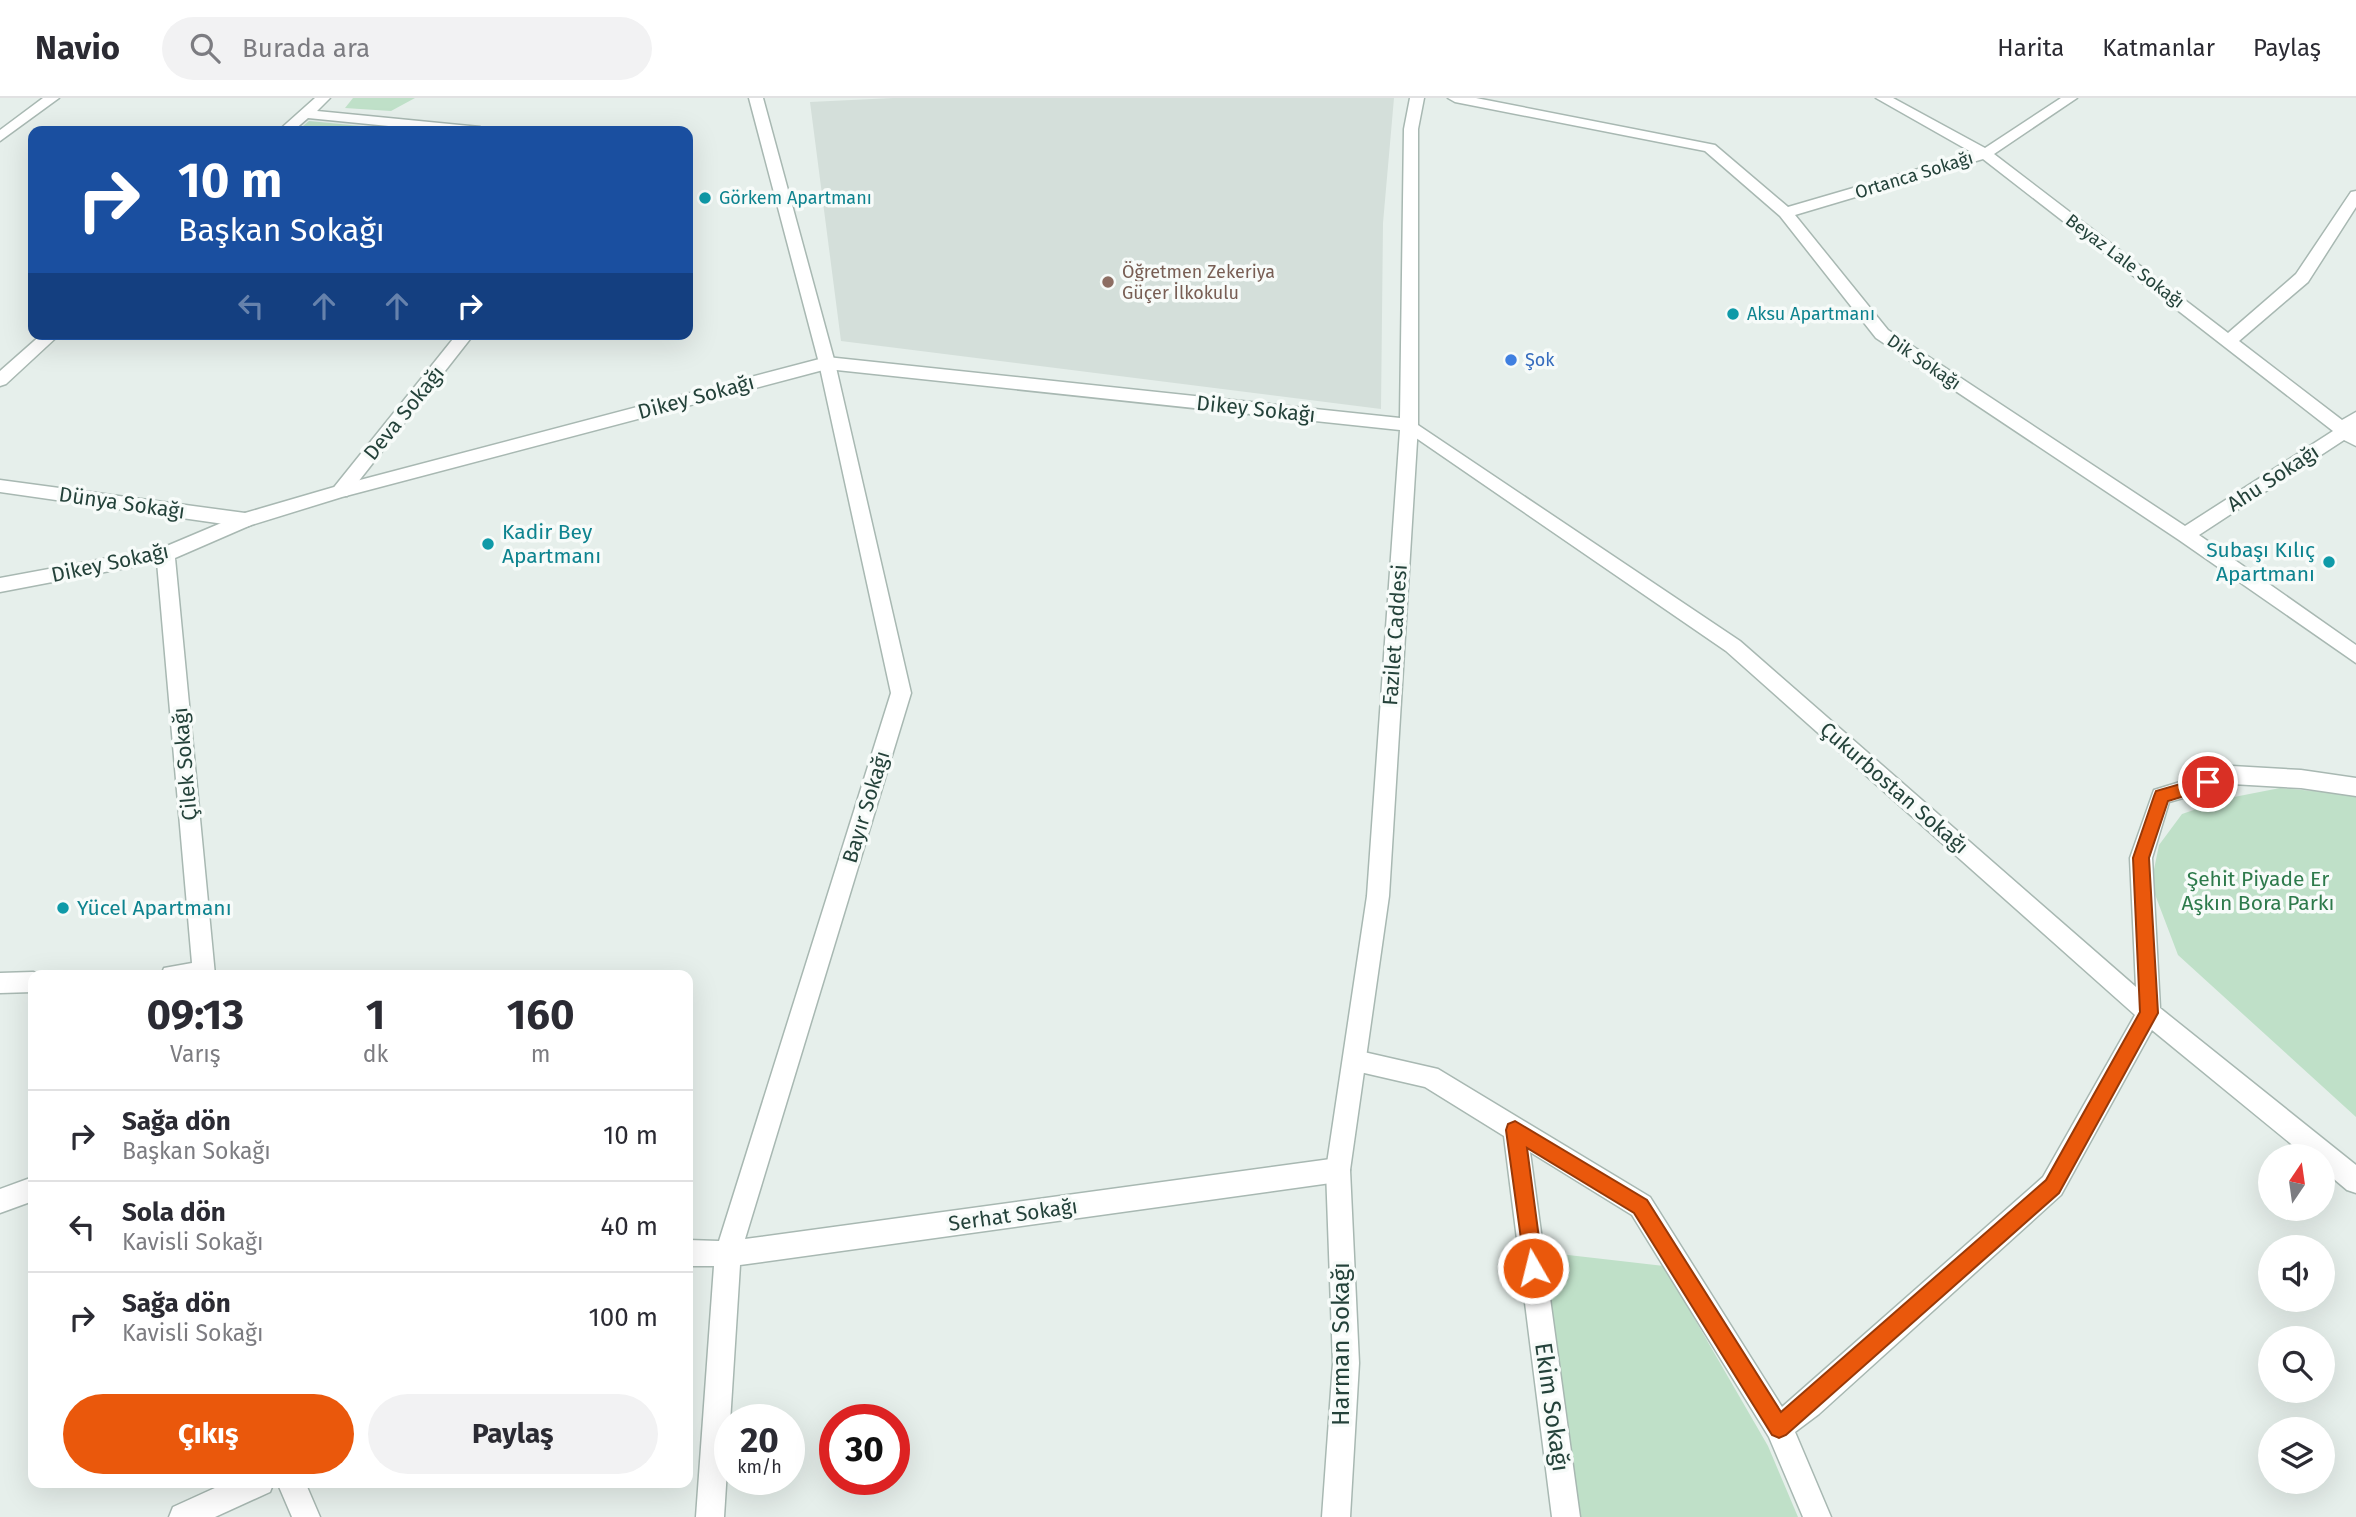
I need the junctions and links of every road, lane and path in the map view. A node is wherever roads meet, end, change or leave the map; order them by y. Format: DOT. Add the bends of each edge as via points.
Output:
graph roads {
  1 [pos="52,98"];
  2 [pos="323,98"];
  3 [pos="756,98"];
  4 [pos="1417,98"];
  5 [pos="1455,98"];
  6 [pos="1883,98"];
  7 [pos="2070,98"];
  8 [pos="305,114"];
  9 [pos="291,126"];
  10 [pos="429,126"];
  11 [pos="0,137"];
  12 [pos="1985,154"];
  13 [pos="2356,195"];
  14 [pos="1786,214"];
  15 [pos="45,340"];
  16 [pos="461,340"];
  17 [pos="2229,341"];
  18 [pos="827,363"];
  19 [pos="0,380"];
  20 [pos="1409,425"];
  21 [pos="2352,430"];
  22 [pos="0,486"];
  23 [pos="341,491"];
  24 [pos="245,520"];
  25 [pos="2185,535"];
  26 [pos="165,554"];
  27 [pos="0,585"];
  28 [pos="2356,654"];
  29 [pos="2356,788"];
  30 [pos="204,970"];
  31 [pos="28,982"];
  32 [pos="0,983"];
  33 [pos="2149,1013"];
  34 [pos="1355,1061"];
  35 [pos="1515,1130"];
  36 [pos="1338,1170"];
  37 [pos="2356,1181"];
  38 [pos="28,1191"];
  39 [pos="0,1201"];
  40 [pos="693,1253"];
  41 [pos="729,1254"];
  42 [pos="1779,1427"];
  43 [pos="247,1488"];
  44 [pos="294,1488"];
  45 [pos="183,1517"];
  46 [pos="306,1517"];
  47 [pos="710,1517"];
  48 [pos="1336,1517"];
  49 [pos="1566,1517"];
  50 [pos="1817,1517"];
  1 -- 11 [label="street"];
  2 -- 8 [label="street"];
  3 -- 18 [label="street, Bayır Sokağı"];
  4 -- 20 [label="street, Fazilet Caddesi" via="1411,130"];
  5 -- 14 [label="street, Dik Sokağı" via="1710,148"];
  6 -- 12 [label="street, Beyaz Lale Sokağı"];
  7 -- 12 [label="street, Ortanca Sokağı"];
  8 -- 9 [label="street"];
  8 -- 10 [label="street"];
  12 -- 14 [label="street, Ortanca Sokağı"];
  12 -- 17 [label="street, Beyaz Lale Sokağı"];
  13 -- 17 [label="street" via="2302,278"];
  14 -- 25 [label="street, Dik Sokağı" via="1882,334"];
  15 -- 19 [label="street"];
  16 -- 23 [label="street, Deva Sokağı"];
  17 -- 21 [label="street, Beyaz Lale Sokağı"];
  18 -- 20 [label="street, Dikey Sokağı"];
  18 -- 23 [label="street, Dikey Sokağı"];
  18 -- 41 [label="street, Bayır Sokağı" via="901,693"];
  20 -- 33 [label="street, Çukurbostan Sokağı" via="1733,646"];
  20 -- 34 [label="street, Fazilet Caddesi" via="1378,896"];
  21 -- 25 [label="street, Ahu Sokağı"];
  22 -- 24 [label="street, Dünya Sokağı"];
  23 -- 24 [label="street, Dikey Sokağı"];
  24 -- 26 [label="street, Dikey Sokağı"];
  25 -- 28 [label="street, Dik Sokağı"];
  26 -- 27 [label="street, Dikey Sokağı"];
  26 -- 30 [label="street, Çilek Sokağı"];
  29 -- 33 [label="street" via="2232,775 2161,796 2141,858"];
  31 -- 32 [label="street"];
  33 -- 37 [label="street, Çukurbostan Sokağı"];
  33 -- 42 [label="street" via="2052,1186"];
  34 -- 35 [label="street" via="1430,1077"];
  34 -- 36 [label="street, Fazilet Caddesi"];
  35 -- 42 [label="street" via="1641,1206"];
  35 -- 49 [label="street, Ekim Sokağı"];
  36 -- 41 [label="street, Serhat Sokağı"];
  36 -- 48 [label="street, Harman Sokağı" via="1346,1363"];
  38 -- 39 [label="street"];
  40 -- 41 [label="street, Serhat Sokağı"];
  41 -- 47 [label="street, Bayır Sokağı"];
  42 -- 50 [label="street"];
  43 -- 45 [label="street"];
  44 -- 46 [label="street"];
}
